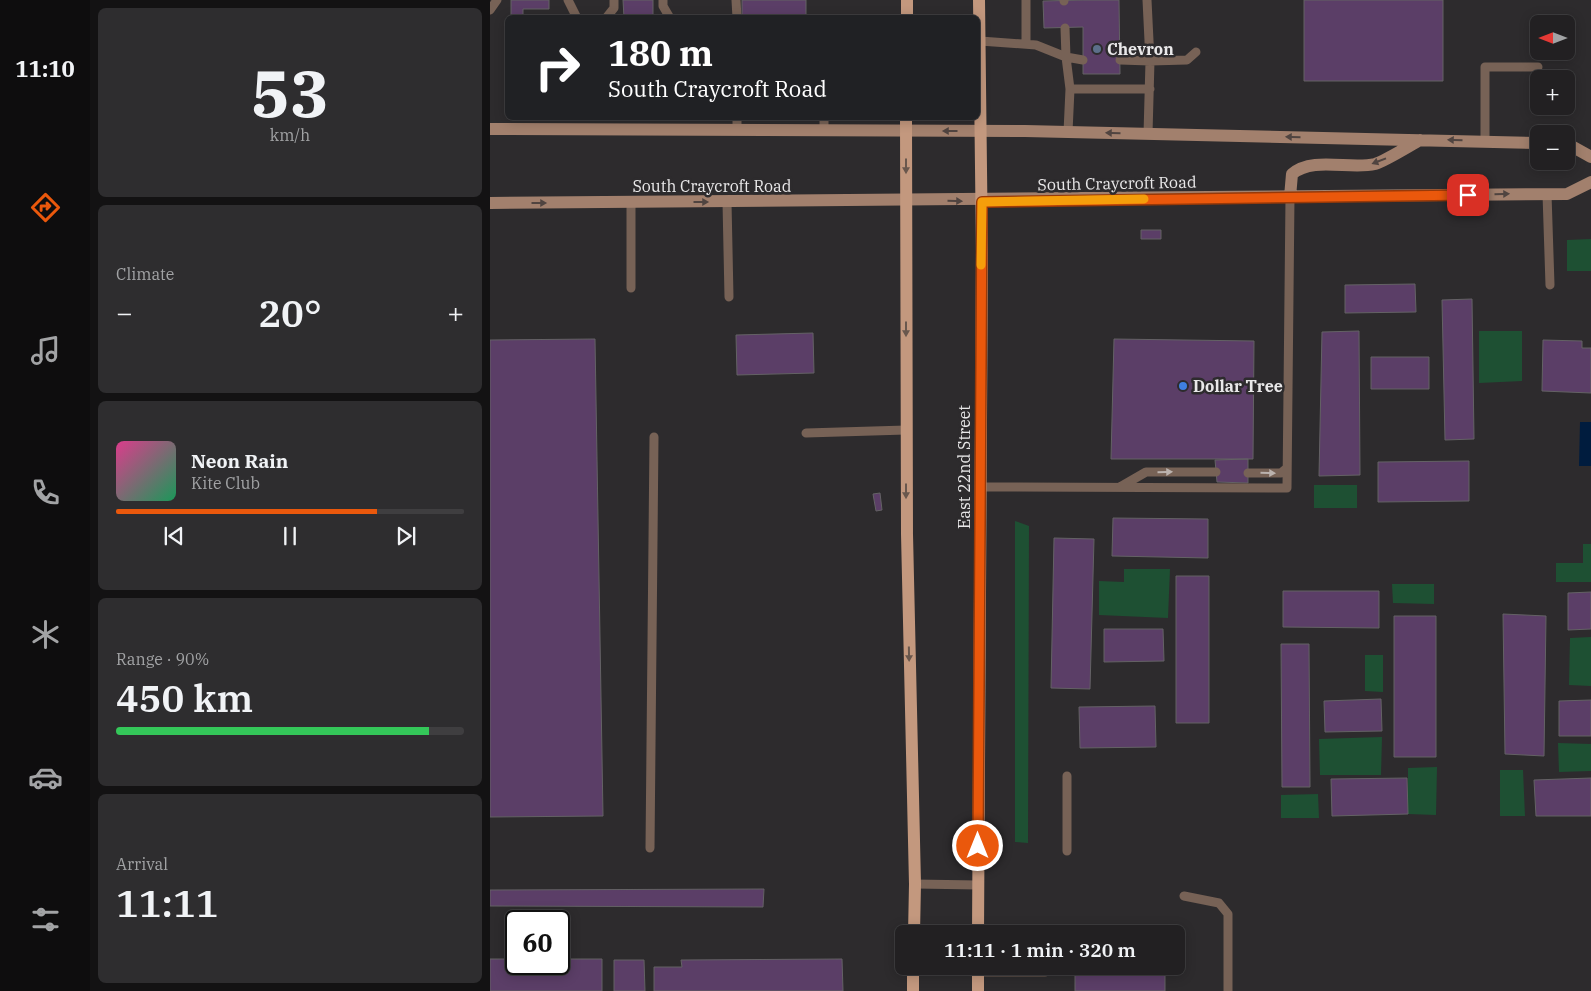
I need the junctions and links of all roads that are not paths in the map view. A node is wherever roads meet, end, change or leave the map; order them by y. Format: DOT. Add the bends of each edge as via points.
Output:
graph roads {
  1 [pos="497,0"];
  2 [pos="568,0"];
  3 [pos="574,0"];
  4 [pos="614,0"];
  5 [pos="664,0"];
  6 [pos="736,0"];
  7 [pos="907,0"];
  8 [pos="979,0"];
  9 [pos="1026,0"];
  10 [pos="1147,0"];
  11 [pos="490,10"];
  12 [pos="575,15"];
  13 [pos="608,15"];
  14 [pos="668,15"];
  15 [pos="736,15"];
  16 [pos="906,15"];
  17 [pos="979,15"];
  18 [pos="1065,28"];
  19 [pos="980,41"];
  20 [pos="1026,44"];
  21 [pos="1196,52"];
  22 [pos="1066,57"];
  23 [pos="1083,60"];
  24 [pos="1120,60"];
  25 [pos="1150,61"];
  26 [pos="1538,67"];
  27 [pos="1150,89"];
  28 [pos="1070,90"];
  29 [pos="906,120"];
  30 [pos="737,124"];
  31 [pos="824,124"];
  32 [pos="490,129"];
  33 [pos="906,131"];
  34 [pos="980,131"];
  35 [pos="1068,132"];
  36 [pos="1148,134"];
  37 [pos="1422,139"];
  38 [pos="1485,141"];
  39 [pos="1530,143"];
  40 [pos="1575,149"];
  41 [pos="1591,157"];
  42 [pos="1591,182"];
  43 [pos="1547,194"];
  44 [pos="1290,197"];
  45 [pos="906,201"];
  46 [pos="631,202"];
  47 [pos="727,202"];
  48 [pos="982,202"];
  49 [pos="490,203"];
  50 [pos="1550,285"];
  51 [pos="631,288"];
  52 [pos="729,297"];
  53 [pos="906,430"];
  54 [pos="806,433"];
  55 [pos="654,437"];
  56 [pos="1287,468"];
  57 [pos="1216,472"];
  58 [pos="1248,473"];
  59 [pos="980,487"];
  60 [pos="1120,488"];
  61 [pos="1067,776"];
  62 [pos="650,848"];
  63 [pos="1067,851"];
  64 [pos="915,884"];
  65 [pos="978,885"];
  66 [pos="1184,896"];
  67 [pos="914,925"];
  68 [pos="978,925"];
  69 [pos="913,975"];
  70 [pos="978,975"];
  71 [pos="913,991"];
  72 [pos="978,991"];
  73 [pos="1228,991"];
  1 -- 11 [label="lane"];
  2 -- 12 [label="lane"];
  3 -- 12 [label="lane"];
  4 -- 13 [label="lane" via="614,8"];
  5 -- 14 [label="lane" via="663,6"];
  6 -- 15 [label="lane"];
  7 -- 16 [label="main road"];
  8 -- 17 [label="main road, East 22nd Street"];
  9 -- 20 [label="lane"];
  10 -- 25 [label="lane"];
  18 -- 22 [label="lane"];
  19 -- 20 [label="lane"];
  19 -- 34 [label="main road, East 22nd Street"];
  20 -- 22 [label="lane"];
  21 -- 25 [label="lane" via="1187,60"];
  22 -- 23 [label="lane"];
  22 -- 28 [label="lane"];
  24 -- 25 [label="lane"];
  25 -- 27 [label="lane"];
  26 -- 38 [label="lane" via="1485,67"];
  27 -- 28 [label="lane"];
  27 -- 36 [label="lane"];
  28 -- 35 [label="lane"];
  29 -- 33 [label="main road"];
  30 -- 31 [label="main road"];
  30 -- 32 [label="main road"];
  31 -- 33 [label="main road"];
  34 -- 33 [label="main road, one-way"];
  33 -- 45 [label="main road, one-way"];
  34 -- 35 [label="main road"];
  34 -- 48 [label="main road, East 22nd Street"];
  36 -- 35 [label="main road, one-way"];
  37 -- 36 [label="main road, one-way"];
  38 -- 37 [label="main road, one-way"];
  37 -- 44 [label="main road, one-way" via="1376,164 1299,168 1292,174"];
  38 -- 39 [label="main road"];
  40 -- 41 [label="main road"];
  42 -- 43 [label="main road, South Craycroft Road" via="1567,194"];
  44 -- 43 [label="main road, South Craycroft Road, one-way"];
  43 -- 50 [label="lane"];
  44 -- 48 [label="main road, South Craycroft Road"];
  44 -- 56 [label="lane"];
  45 -- 47 [label="main road, South Craycroft Road"];
  45 -- 48 [label="main road, South Craycroft Road, one-way"];
  45 -- 53 [label="main road, one-way"];
  46 -- 47 [label="main road, South Craycroft Road, one-way"];
  49 -- 46 [label="main road, South Craycroft Road, one-way"];
  46 -- 51 [label="lane"];
  47 -- 52 [label="lane"];
  48 -- 59 [label="main road, East 22nd Street"];
  53 -- 54 [label="lane"];
  53 -- 64 [label="main road, one-way"];
  55 -- 62 [label="lane"];
  58 -- 56 [label="lane, one-way" via="1281,473"];
  56 -- 60 [label="lane" via="1287,488"];
  60 -- 57 [label="lane, one-way" via="1146,472"];
  59 -- 60 [label="lane"];
  59 -- 65 [label="main road, East 22nd Street"];
  61 -- 63 [label="lane"];
  64 -- 65 [label="lane"];
  64 -- 67 [label="main road"];
  65 -- 68 [label="main road, East 22nd Street"];
  66 -- 73 [label="lane" via="1219,903 1228,914"];
  69 -- 71 [label="main road"];
  70 -- 72 [label="main road"];
}
